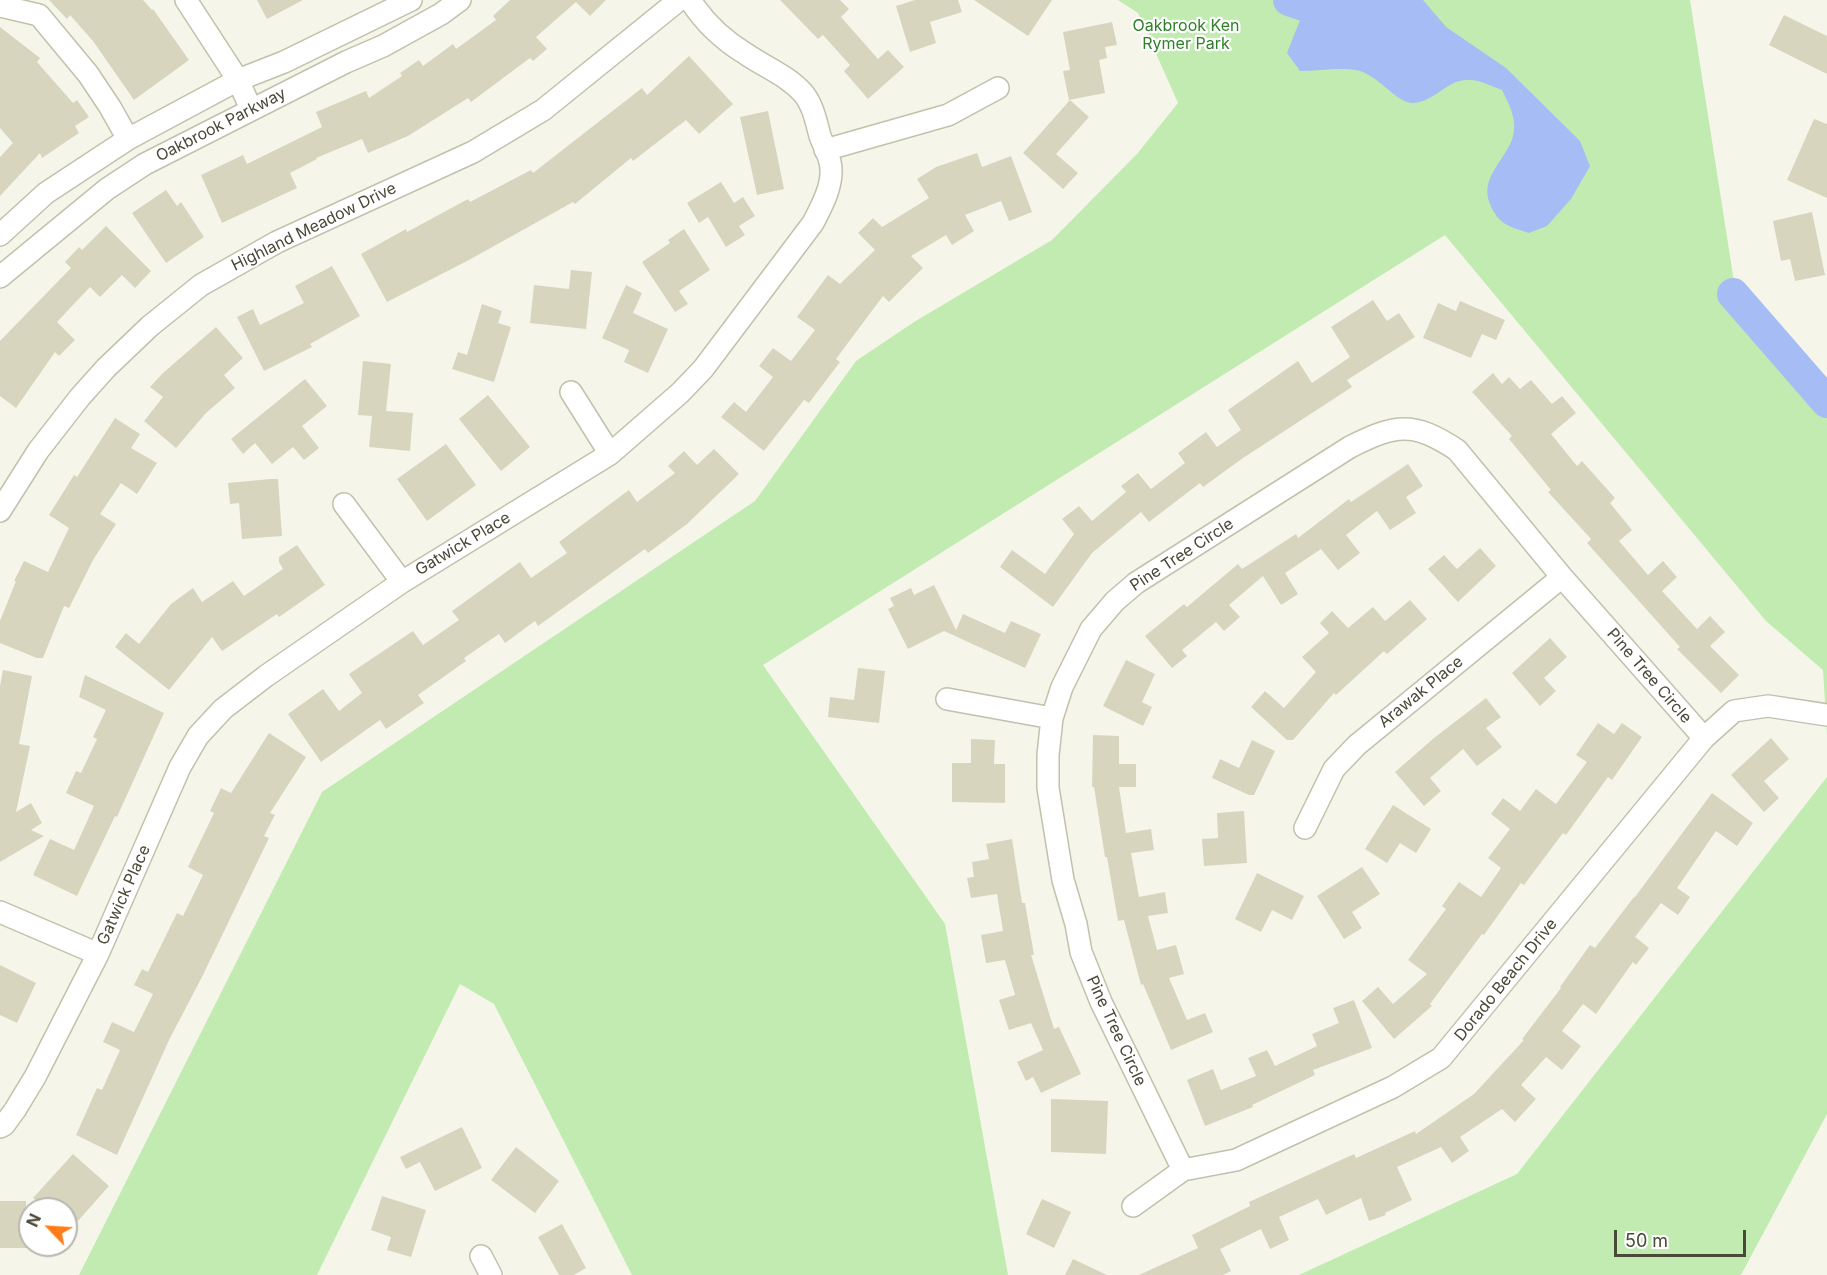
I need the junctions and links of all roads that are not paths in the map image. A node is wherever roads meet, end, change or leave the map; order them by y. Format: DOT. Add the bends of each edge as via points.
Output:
graph roads {
  1 [pos="186,0"];
  2 [pos="411,0"];
  3 [pos="460,0"];
  4 [pos="679,0"];
  5 [pos="690,0"];
  6 [pos="0,6"];
  7 [pos="238,80"];
  8 [pos="998,88"];
  9 [pos="251,109"];
  10 [pos="128,139"];
  11 [pos="825,150"];
  12 [pos="0,235"];
  13 [pos="2,271"];
  14 [pos="571,392"];
  15 [pos="610,454"];
  16 [pos="344,504"];
  17 [pos="0,511"];
  18 [pos="1562,577"];
  19 [pos="402,582"];
  20 [pos="947,699"];
  21 [pos="1827,715"];
  22 [pos="1052,718"];
  23 [pos="1704,738"];
  24 [pos="1305,828"];
  25 [pos="0,912"];
  26 [pos="98,954"];
  27 [pos="0,1127"];
  28 [pos="1183,1170"];
  29 [pos="1133,1206"];
  30 [pos="481,1256"];
  31 [pos="491,1275"];
  1 -- 7 [label="street"];
  2 -- 7 [label="street, Oakbrook Parkway"];
  3 -- 9 [label="street, Oakbrook Parkway" via="383,46"];
  4 -- 17 [label="street, Highland Meadow Drive" via="543,110 472,152 276,242 201,285 150,326 87,390 38,451"];
  5 -- 11 [label="street, Gatwick Place" via="699,15 727,41 793,83 804,95"];
  6 -- 10 [label="street" via="39,15 88,74"];
  7 -- 9 [label="street"];
  7 -- 10 [label="street, Oakbrook Parkway"];
  8 -- 11 [label="street" via="948,115"];
  9 -- 13 [label="street, Oakbrook Parkway" via="145,164"];
  10 -- 12 [label="street, Oakbrook Parkway" via="46,193"];
  11 -- 15 [label="street, Gatwick Place" via="831,164 829,184 813,224 704,369"];
  14 -- 15 [label="street"];
  15 -- 19 [label="street, Gatwick Place"];
  16 -- 19 [label="street"];
  18 -- 22 [label="street, Pine Tree Circle" via="1458,450 1437,436 1414,429 1379,433 1350,447 1115,601 1091,629 1062,687"];
  18 -- 23 [label="street, Pine Tree Circle"];
  18 -- 24 [label="street, Arawak Place" via="1357,745 1334,769"];
  19 -- 26 [label="street, Gatwick Place" via="266,676 223,709 198,736 180,767"];
  20 -- 22 [label="street"];
  21 -- 23 [label="street, Dorado Beach Drive" via="1768,706 1734,711"];
  22 -- 28 [label="street, Pine Tree Circle" via="1048,788 1081,952 1101,1002"];
  23 -- 28 [label="street, Dorado Beach Drive" via="1442,1058 1393,1087 1236,1160"];
  25 -- 26 [label="street"];
  26 -- 27 [label="street, Gatwick Place" via="35,1077"];
  28 -- 29 [label="street, Dorado Beach Drive"];
  30 -- 31 [label="street"];
}
